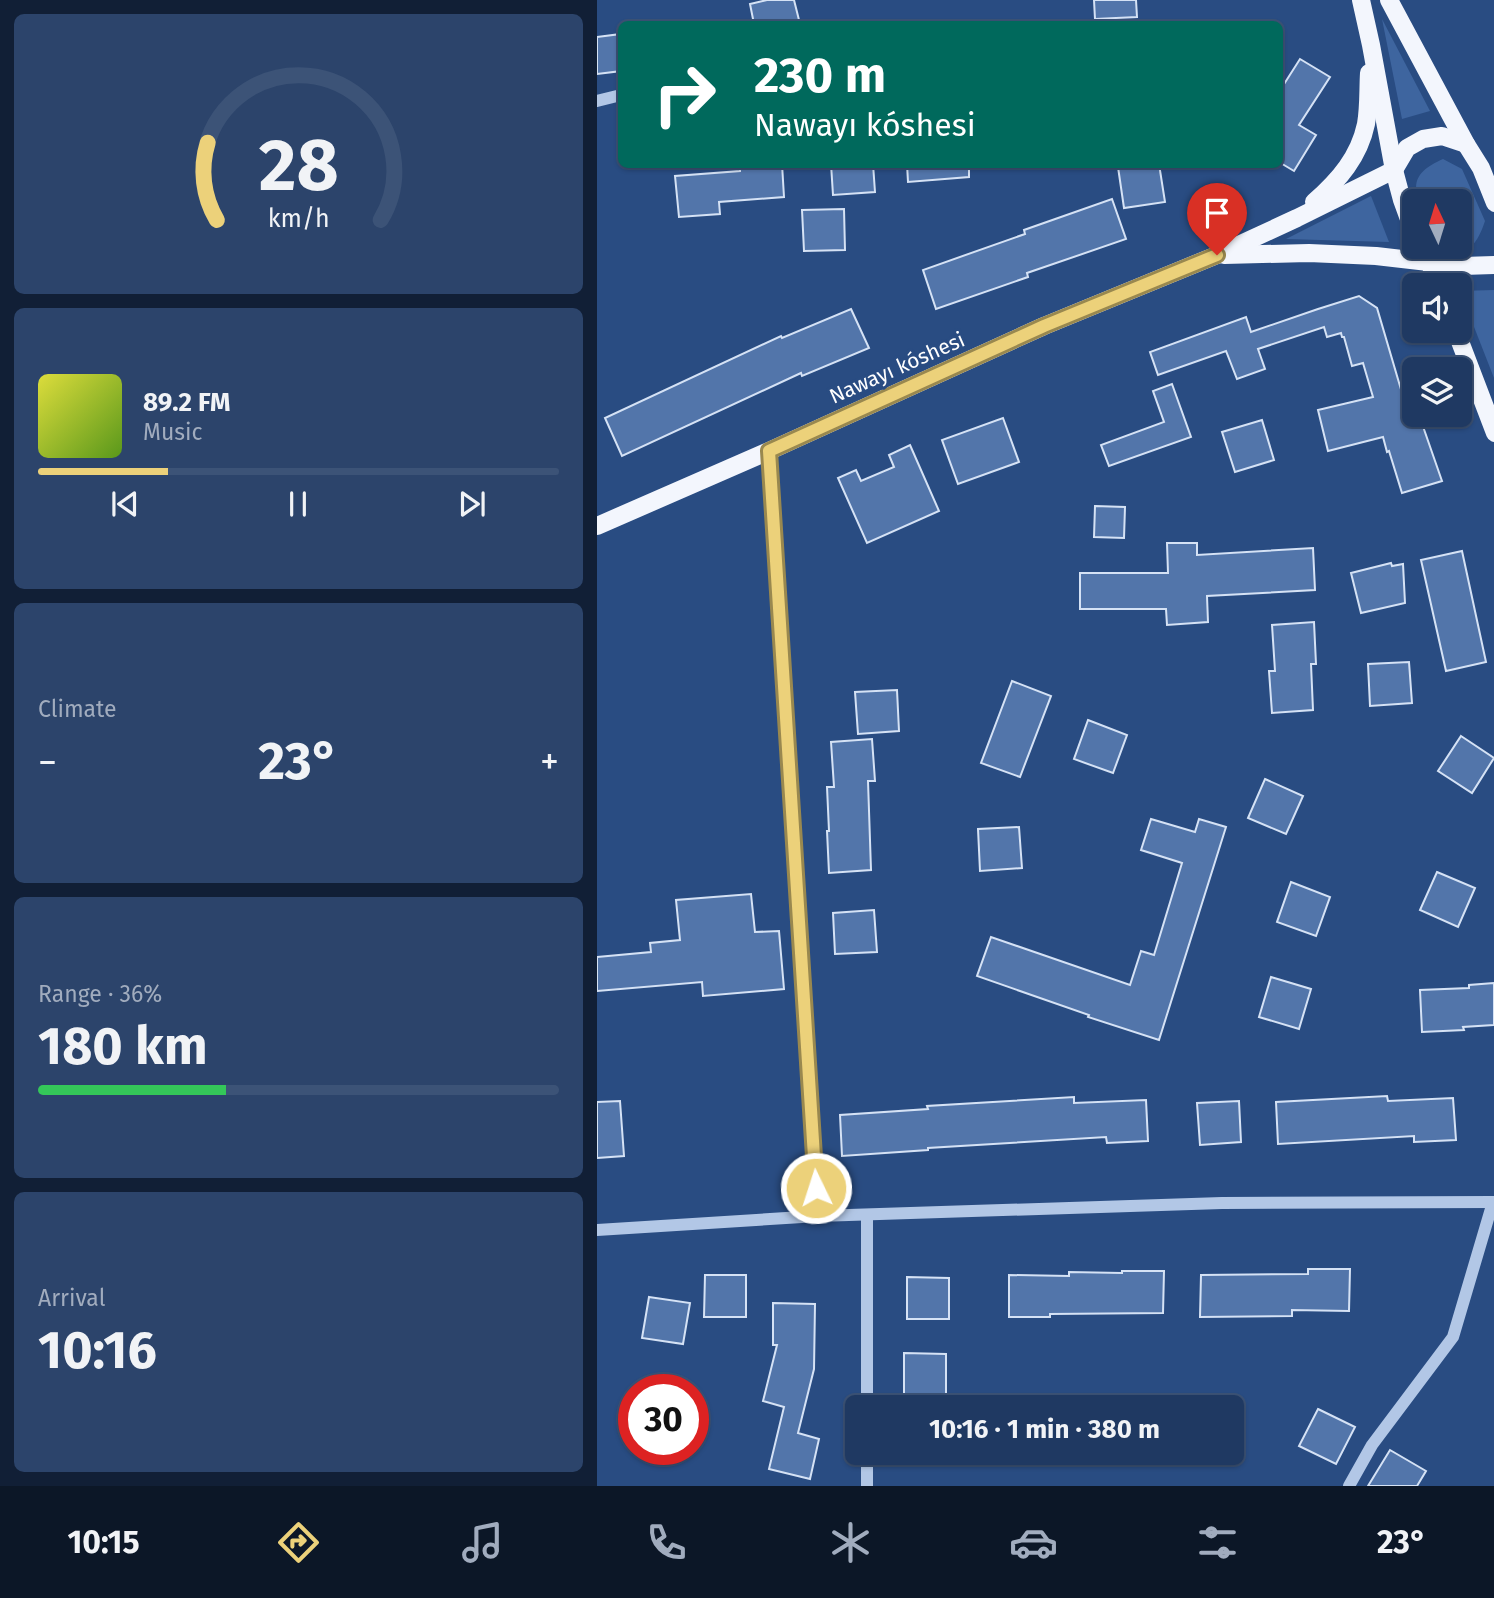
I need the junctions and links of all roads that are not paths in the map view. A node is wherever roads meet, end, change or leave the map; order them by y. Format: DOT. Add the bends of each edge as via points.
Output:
graph roads {
  1 [pos="1361,0"];
  2 [pos="1389,0"];
  3 [pos="1371,45"];
  4 [pos="618,96"];
  5 [pos="597,102"];
  6 [pos="1466,144"];
  7 [pos="1481,168"];
  8 [pos="1394,170"];
  9 [pos="1494,185"];
  10 [pos="1402,200"];
  11 [pos="1494,203"];
  12 [pos="1297,218"];
  13 [pos="1217,255"];
  14 [pos="1402,255"];
  15 [pos="1441,259"];
  16 [pos="1494,265"];
  17 [pos="1460,343"];
  18 [pos="1494,433"];
  19 [pos="769,451"];
  20 [pos="597,526"];
  21 [pos="1494,1202"];
  22 [pos="867,1215"];
  23 [pos="817,1216"];
  24 [pos="597,1230"];
  25 [pos="867,1395"];
  26 [pos="867,1465"];
  27 [pos="867,1486"];
  28 [pos="1349,1486"];
  1 -- 3 [label="main road"];
  2 -- 6 [label="main road"];
  3 -- 8 [label="main road"];
  3 -- 12 [label="main road" via="1366,124 1355,158"];
  4 -- 5 [label="street"];
  6 -- 7 [label="main road"];
  6 -- 8 [label="main road" via="1442,136 1423,139 1407,148"];
  7 -- 9 [label="street"];
  7 -- 11 [label="main road"];
  8 -- 10 [label="main road"];
  8 -- 12 [label="main road, Nawayı kóshesi"];
  12 -- 13 [label="main road, Nawayı kóshesi"];
  13 -- 14 [label="main road"];
  13 -- 19 [label="main road, Nawayı kóshesi" via="1044,326"];
  15 -- 16 [label="main road" via="1463,266"];
  17 -- 18 [label="main road"];
  19 -- 20 [label="main road, Nawayı kóshesi"];
  19 -- 23 [label="street"];
  21 -- 22 [label="street" via="1222,1203"];
  21 -- 28 [label="street" via="1453,1336 1372,1445"];
  22 -- 23 [label="street"];
  22 -- 25 [label="street"];
  23 -- 24 [label="street"];
  26 -- 27 [label="street"];
}
